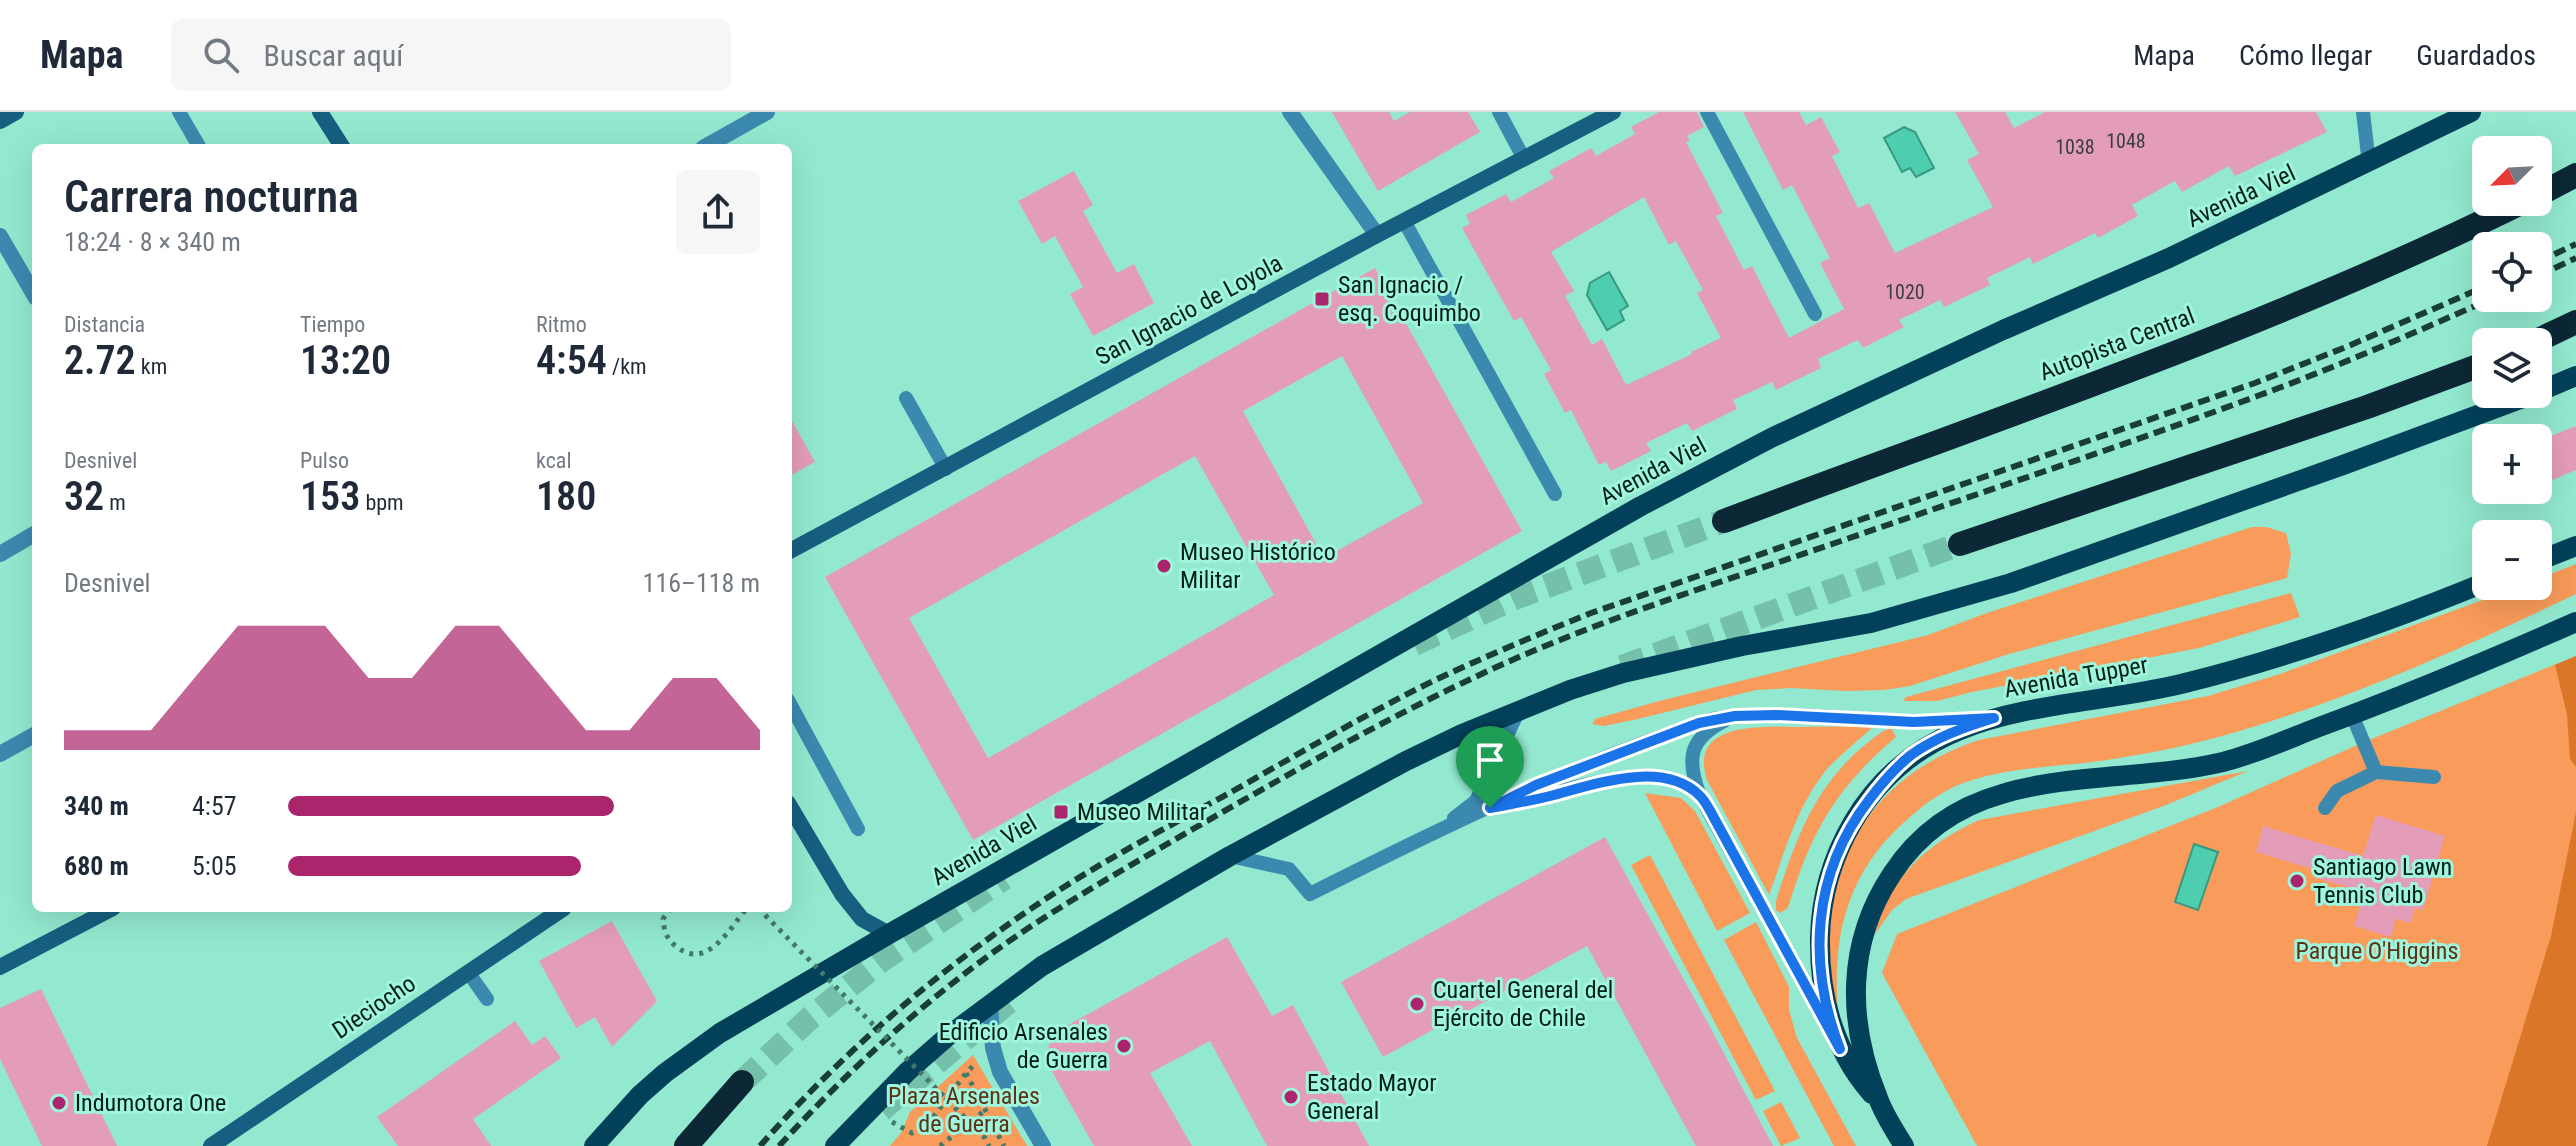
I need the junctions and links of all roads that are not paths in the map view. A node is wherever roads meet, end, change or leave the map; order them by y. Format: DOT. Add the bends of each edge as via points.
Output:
graph roads {
  1 [pos="16,112"];
  2 [pos="179,112"];
  3 [pos="320,112"];
  4 [pos="767,112"];
  5 [pos="1290,112"];
  6 [pos="1499,112"];
  7 [pos="1613,112"];
  8 [pos="1707,112"];
  9 [pos="2363,112"];
  10 [pos="2471,112"];
  11 [pos="0,121"];
  12 [pos="198,144"];
  13 [pos="340,144"];
  14 [pos="710,144"];
  15 [pos="1524,159"];
  16 [pos="2369,164"];
  17 [pos="2576,175"];
  18 [pos="2552,187"];
  19 [pos="2493,216"];
  20 [pos="1404,221"];
  21 [pos="1377,235"];
  22 [pos="0,236"];
  23 [pos="32,291"];
  24 [pos="1815,314"];
  25 [pos="2576,322"];
  26 [pos="2552,333"];
  27 [pos="2472,368"];
  28 [pos="2576,376"];
  29 [pos="2552,386"];
  30 [pos="906,398"];
  31 [pos="2496,408"];
  32 [pos="946,469"];
  33 [pos="1555,494"];
  34 [pos="1724,521"];
  35 [pos="32,535"];
  36 [pos="1960,544"];
  37 [pos="2576,546"];
  38 [pos="792,550"];
  39 [pos="0,554"];
  40 [pos="2552,555"];
  41 [pos="2472,587"];
  42 [pos="2576,622"];
  43 [pos="792,707"];
  44 [pos="1519,710"];
  45 [pos="2352,715"];
  46 [pos="1735,716"];
  47 [pos="1994,718"];
  48 [pos="32,736"];
  49 [pos="0,754"];
  50 [pos="2376,772"];
  51 [pos="2434,777"];
  52 [pos="1700,796"];
  53 [pos="1490,808"];
  54 [pos="2325,808"];
  55 [pos="792,810"];
  56 [pos="858,829"];
  57 [pos="1438,830"];
  58 [pos="1230,856"];
  59 [pos="105,912"];
  60 [pos="558,912"];
  61 [pos="889,934"];
  62 [pos="0,967"];
  63 [pos="468,972"];
  64 [pos="487,999"];
  65 [pos="990,1004"];
  66 [pos="1840,1049"];
  67 [pos="742,1082"];
  68 [pos="1878,1100"];
  69 [pos="211,1146"];
  70 [pos="594,1146"];
  71 [pos="686,1146"];
  72 [pos="835,1146"];
  73 [pos="1043,1146"];
  74 [pos="1904,1146"];
  1 -- 11 [label="street"];
  2 -- 12 [label="lane"];
  3 -- 13 [label="street"];
  4 -- 14 [label="street"];
  5 -- 21 [label="street"];
  6 -- 15 [label="lane"];
  7 -- 15 [label="street, San Ignacio de Loyola"];
  8 -- 24 [label="lane"];
  9 -- 16 [label="lane"];
  10 -- 16 [label="main road, Avenida Viel"];
  15 -- 20 [label="street, San Ignacio de Loyola"];
  16 -- 61 [label="main road, Avenida Viel" via="1920,368 1692,479"];
  17 -- 18 [label="highway, Autopista Central"];
  19 -- 34 [label="highway, Autopista Central" via="2281,311"];
  20 -- 21 [label="street, San Ignacio de Loyola"];
  20 -- 33 [label="lane"];
  21 -- 32 [label="street, San Ignacio de Loyola"];
  22 -- 23 [label="street"];
  25 -- 26 [label="highway"];
  27 -- 36 [label="highway"];
  28 -- 29 [label="main road"];
  30 -- 32 [label="lane"];
  31 -- 44 [label="main road" via="1967,597 1871,623 1682,658"];
  32 -- 38 [label="street, San Ignacio de Loyola"];
  35 -- 39 [label="street"];
  37 -- 40 [label="main road"];
  41 -- 47 [label="main road, Avenida Tupper" via="2334,641 2194,680"];
  42 -- 45 [label="main road, Avenida Tupper"];
  43 -- 56 [label="lane"];
  44 -- 57 [label="lane" via="1476,801"];
  44 -- 58 [label="main road" via="1406,761"];
  45 -- 50 [label="lane"];
  45 -- 68 [label="main road, Avenida Tupper" via="2224,762 2001,794 1937,824 1912,846 1876,898 1858,951 1858,1015"];
  46 -- 47 [label="lane" via="1914,722"];
  46 -- 52 [label="lane" via="1713,727 1691,757"];
  46 -- 53 [label="lane" via="1699,723 1605,757"];
  47 -- 66 [label="main road, Avenida Tupper" via="1959,729 1910,756 1878,788 1844,839 1827,880 1820,938 1823,993"];
  48 -- 49 [label="street"];
  50 -- 51 [label="lane"];
  50 -- 54 [label="lane" via="2337,791"];
  52 -- 53 [label="lane" via="1670,780 1626,777"];
  52 -- 66 [label="lane"];
  53 -- 57 [label="lane"];
  55 -- 61 [label="street" via="842,894 862,919"];
  57 -- 58 [label="lane" via="1310,894 1289,869"];
  58 -- 65 [label="main road" via="1074,945"];
  59 -- 62 [label="street"];
  60 -- 63 [label="street, Dieciocho"];
  61 -- 70 [label="main road, Avenida Viel" via="690,1053 640,1095"];
  63 -- 64 [label="lane"];
  63 -- 69 [label="street, Dieciocho"];
  65 -- 72 [label="main road" via="908,1071"];
  65 -- 73 [label="street" via="1000,1072"];
  66 -- 68 [label="main road, Avenida Tupper"];
  67 -- 71 [label="highway"];
  68 -- 74 [label="main road, Avenida Tupper"];
}
